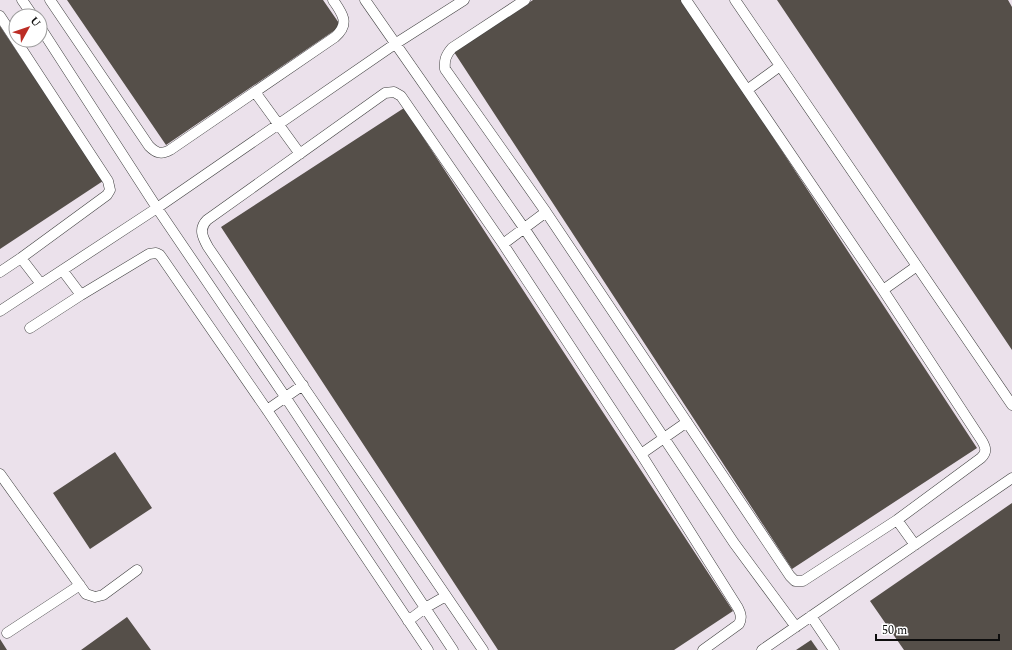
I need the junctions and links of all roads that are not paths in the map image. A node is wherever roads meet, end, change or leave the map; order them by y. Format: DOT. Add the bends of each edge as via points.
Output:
graph roads {
  1 [pos="50,0"];
  2 [pos="334,0"];
  3 [pos="365,0"];
  4 [pos="464,0"];
  5 [pos="525,0"];
  6 [pos="686,0"];
  7 [pos="735,0"];
  8 [pos="0,16"];
  9 [pos="48,39"];
  10 [pos="395,44"];
  11 [pos="780,66"];
  12 [pos="747,90"];
  13 [pos="255,92"];
  14 [pos="279,124"];
  15 [pos="300,154"];
  16 [pos="157,208"];
  17 [pos="546,212"];
  18 [pos="524,228"];
  19 [pos="503,244"];
  20 [pos="21,258"];
  21 [pos="917,266"];
  22 [pos="63,271"];
  23 [pos="0,272"];
  24 [pos="41,284"];
  25 [pos="883,290"];
  26 [pos="81,295"];
  27 [pos="0,312"];
  28 [pos="30,328"];
  29 [pos="303,385"];
  30 [pos="286,398"];
  31 [pos="1012,405"];
  32 [pos="268,410"];
  33 [pos="687,422"];
  34 [pos="665,438"];
  35 [pos="641,454"];
  36 [pos="0,474"];
  37 [pos="1012,478"];
  38 [pos="896,520"];
  39 [pos="915,545"];
  40 [pos="137,570"];
  41 [pos="80,585"];
  42 [pos="446,596"];
  43 [pos="426,608"];
  44 [pos="811,616"];
  45 [pos="408,621"];
  46 [pos="796,627"];
  47 [pos="7,633"];
  48 [pos="428,650"];
  49 [pos="453,650"];
  50 [pos="483,650"];
  51 [pos="703,650"];
  52 [pos="762,650"];
  53 [pos="834,650"];
  1 -- 13 [label="lane" via="149,146 157,152 170,150"];
  2 -- 13 [label="lane" via="341,13 344,26 342,32"];
  3 -- 10 [label="lane"];
  4 -- 10 [label="lane"];
  5 -- 17 [label="lane" via="452,48 444,61 445,69"];
  6 -- 12 [label="lane"];
  7 -- 11 [label="lane"];
  8 -- 20 [label="lane" via="110,187 107,195"];
  9 -- 16 [label="lane"];
  10 -- 14 [label="lane"];
  10 -- 18 [label="lane"];
  11 -- 12 [label="lane"];
  11 -- 21 [label="lane"];
  12 -- 25 [label="lane"];
  13 -- 14 [label="lane"];
  14 -- 15 [label="lane"];
  14 -- 16 [label="lane"];
  15 -- 19 [label="lane" via="379,96 394,92 401,96"];
  15 -- 29 [label="lane" via="207,220 202,230 208,248"];
  16 -- 22 [label="lane"];
  16 -- 30 [label="lane"];
  17 -- 18 [label="lane"];
  17 -- 33 [label="lane"];
  18 -- 19 [label="lane"];
  18 -- 34 [label="lane"];
  19 -- 35 [label="lane"];
  20 -- 23 [label="lane"];
  20 -- 24 [label="lane"];
  21 -- 25 [label="lane"];
  21 -- 31 [label="lane"];
  22 -- 24 [label="lane"];
  22 -- 26 [label="lane"];
  24 -- 27 [label="lane"];
  25 -- 38 [label="lane" via="986,449 980,458"];
  26 -- 28 [label="lane"];
  26 -- 32 [label="lane" via="149,254 160,255"];
  29 -- 30 [label="lane"];
  29 -- 42 [label="lane"];
  30 -- 32 [label="lane"];
  30 -- 43 [label="lane"];
  32 -- 45 [label="lane"];
  33 -- 34 [label="lane"];
  33 -- 38 [label="lane" via="795,581 806,580"];
  34 -- 35 [label="lane"];
  34 -- 46 [label="lane" via="734,543"];
  35 -- 51 [label="lane" via="741,614 739,624"];
  36 -- 41 [label="lane"];
  37 -- 39 [label="lane"];
  38 -- 39 [label="lane"];
  39 -- 44 [label="lane"];
  40 -- 41 [label="lane" via="99,597 90,596"];
  41 -- 47 [label="lane"];
  42 -- 43 [label="lane"];
  42 -- 50 [label="lane"];
  43 -- 45 [label="lane"];
  43 -- 49 [label="lane"];
  44 -- 46 [label="lane"];
  44 -- 53 [label="lane"];
  45 -- 48 [label="lane"];
  46 -- 52 [label="lane"];
}
